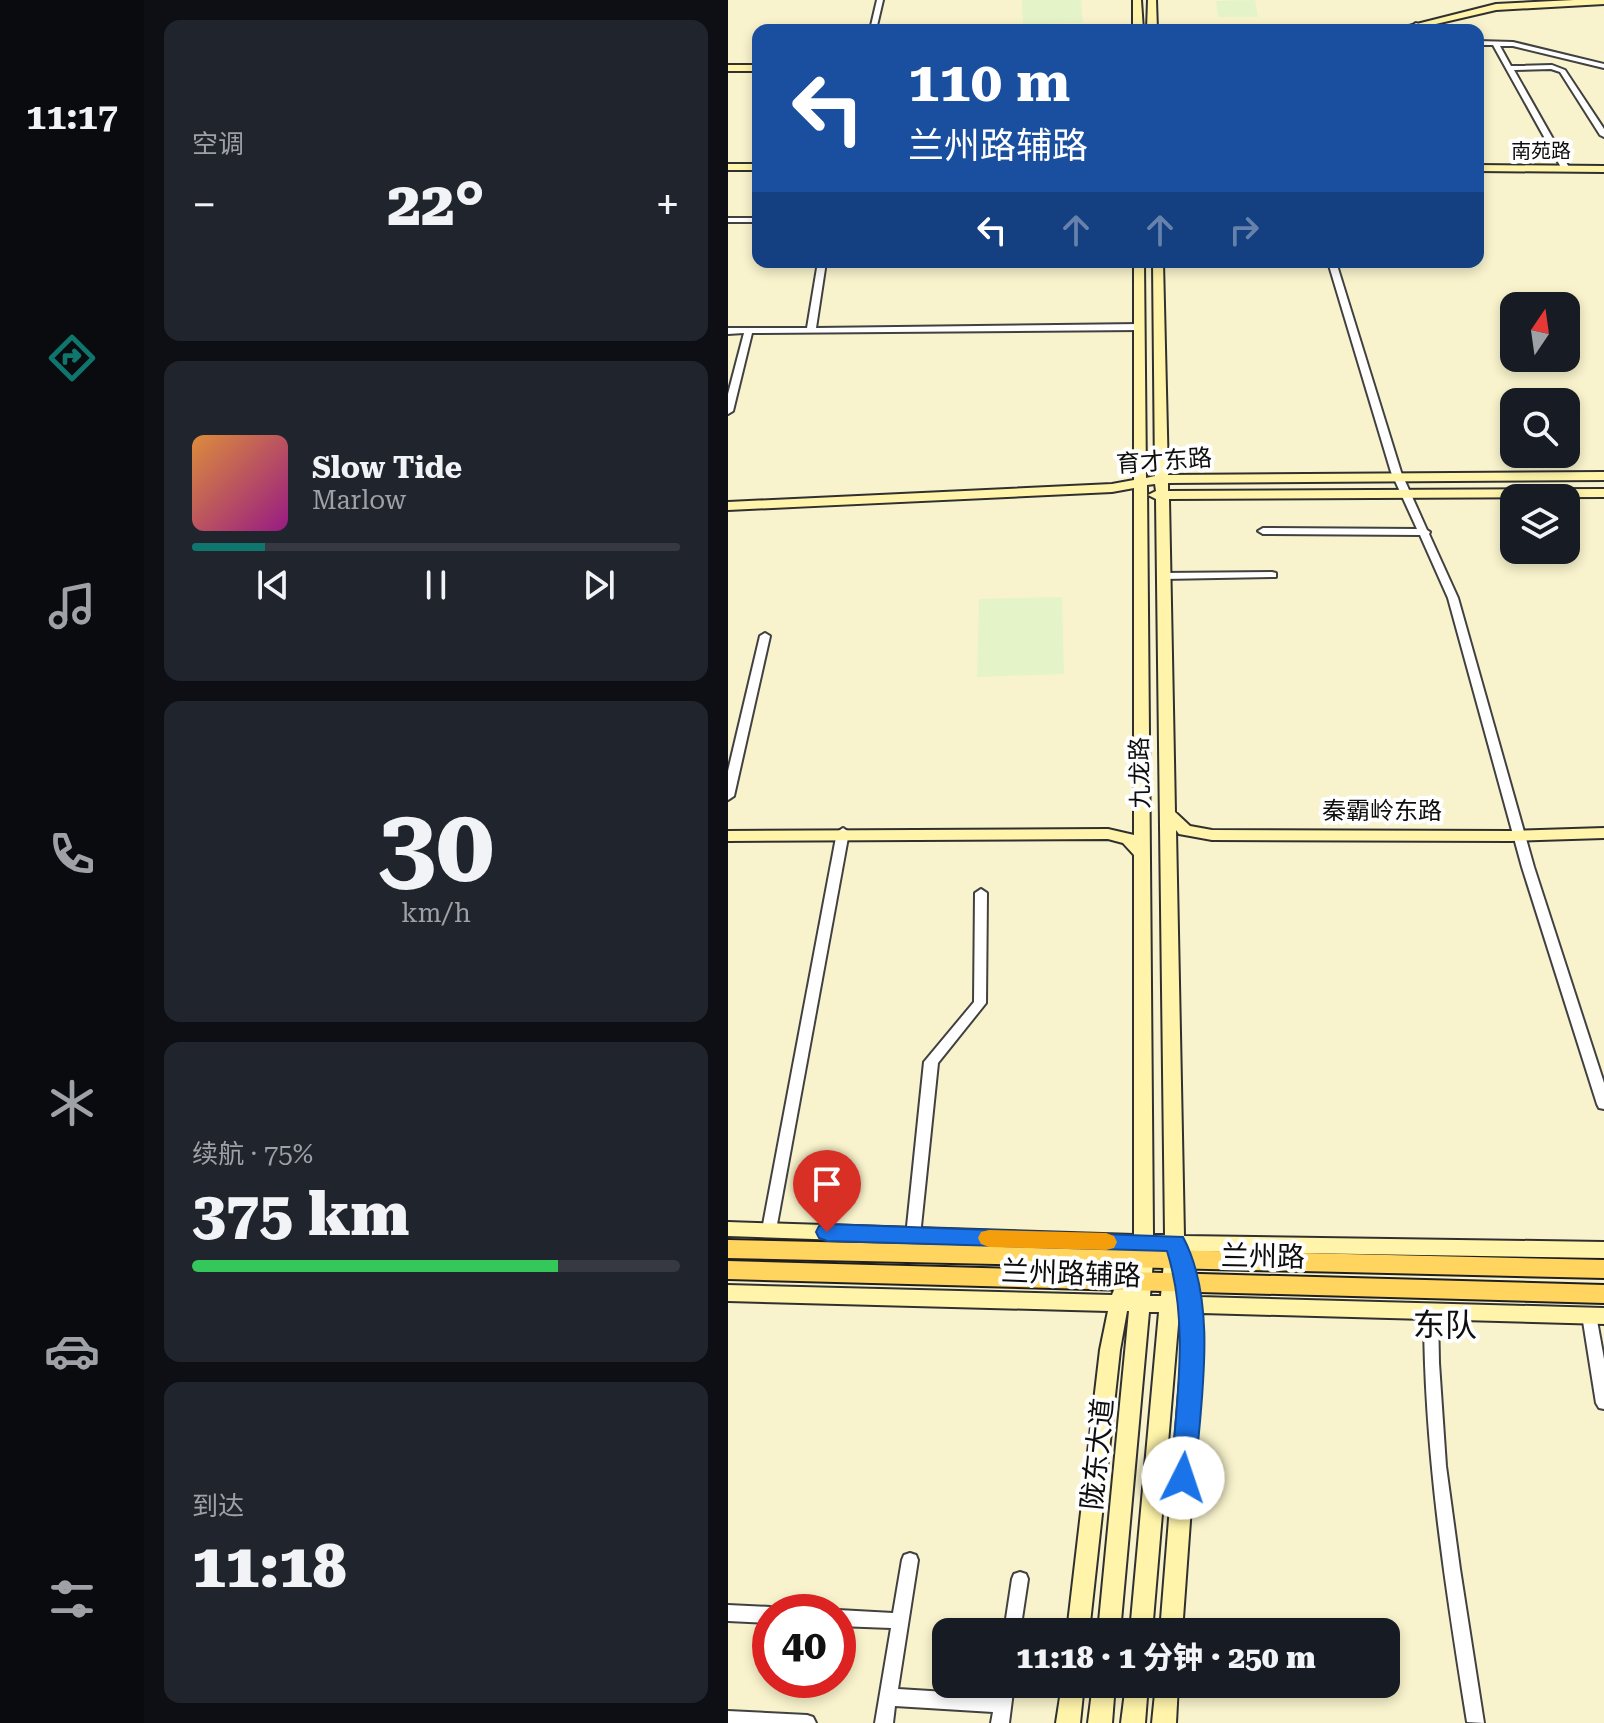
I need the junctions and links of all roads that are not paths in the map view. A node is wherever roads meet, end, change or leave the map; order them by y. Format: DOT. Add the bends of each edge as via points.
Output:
graph roads {
  1 [pos="880,0"];
  2 [pos="1137,0"];
  3 [pos="1152,0"];
  4 [pos="1560,0"];
  5 [pos="1604,1"];
  6 [pos="874,24"];
  7 [pos="1138,24"];
  8 [pos="1152,24"];
  9 [pos="1411,24"];
  10 [pos="1420,24"];
  11 [pos="1484,43"];
  12 [pos="1495,43"];
  13 [pos="728,60"];
  14 [pos="752,60"];
  15 [pos="1604,66"];
  16 [pos="728,68"];
  17 [pos="752,68"];
  18 [pos="1510,68"];
  19 [pos="1604,135"];
  20 [pos="728,166"];
  21 [pos="752,166"];
  22 [pos="1484,167"];
  23 [pos="1566,168"];
  24 [pos="1604,168"];
  25 [pos="728,220"];
  26 [pos="752,220"];
  27 [pos="821,268"];
  28 [pos="1139,268"];
  29 [pos="1158,268"];
  30 [pos="1334,268"];
  31 [pos="1140,327"];
  32 [pos="811,329"];
  33 [pos="749,330"];
  34 [pos="728,331"];
  35 [pos="728,411"];
  36 [pos="1604,476"];
  37 [pos="1400,478"];
  38 [pos="1140,487"];
  39 [pos="1160,487"];
  40 [pos="1604,493"];
  41 [pos="1409,495"];
  42 [pos="728,508"];
  43 [pos="1263,531"];
  44 [pos="1425,532"];
  45 [pos="1272,575"];
  46 [pos="1163,576"];
  47 [pos="765,636"];
  48 [pos="728,796"];
  49 [pos="1142,811"];
  50 [pos="1167,813"];
  51 [pos="843,833"];
  52 [pos="1604,833"];
  53 [pos="728,835"];
  54 [pos="1519,838"];
  55 [pos="1604,841"];
  56 [pos="1142,855"];
  57 [pos="1168,858"];
  58 [pos="981,893"];
  59 [pos="1604,1104"];
  60 [pos="728,1229"];
  61 [pos="769,1230"];
  62 [pos="913,1236"];
  63 [pos="728,1249"];
  64 [pos="1604,1250"];
  65 [pos="1177,1255"];
  66 [pos="1604,1269"];
  67 [pos="728,1270"];
  68 [pos="1139,1272"];
  69 [pos="728,1293"];
  70 [pos="1604,1294"];
  71 [pos="1181,1295"];
  72 [pos="1119,1303"];
  73 [pos="1431,1311"];
  74 [pos="1597,1316"];
  75 [pos="1604,1403"];
  76 [pos="910,1560"];
  77 [pos="1020,1579"];
  78 [pos="728,1613"];
  79 [pos="752,1614"];
  80 [pos="1014,1618"];
  81 [pos="1080,1618"];
  82 [pos="1110,1618"];
  83 [pos="1143,1618"];
  84 [pos="1172,1618"];
  85 [pos="856,1619"];
  86 [pos="901,1621"];
  87 [pos="889,1697"];
  88 [pos="1003,1698"];
  89 [pos="1071,1698"];
  90 [pos="1103,1698"];
  91 [pos="1136,1698"];
  92 [pos="1166,1698"];
  93 [pos="1002,1704"];
  94 [pos="728,1719"];
  95 [pos="1476,1722"];
  96 [pos="807,1723"];
  97 [pos="884,1723"];
  98 [pos="1000,1723"];
  99 [pos="1068,1723"];
  100 [pos="1100,1723"];
  101 [pos="1133,1723"];
  102 [pos="1164,1723"];
  1 -- 6 [label="street"];
  2 -- 7 [label="main road"];
  3 -- 8 [label="main road"];
  4 -- 9 [label="main road" via="1485,6"];
  5 -- 10 [label="main road" via="1496,7"];
  11 -- 12 [label="street"];
  12 -- 15 [label="street"];
  12 -- 18 [label="street"];
  13 -- 14 [label="main road"];
  16 -- 17 [label="main road"];
  18 -- 19 [label="street" via="1563,71"];
  18 -- 23 [label="street"];
  20 -- 21 [label="main road"];
  22 -- 23 [label="main road, 南苑路"];
  23 -- 24 [label="main road, 南苑路"];
  25 -- 26 [label="street"];
  27 -- 32 [label="street"];
  28 -- 31 [label="main road, 九龙路"];
  29 -- 39 [label="main road, 九龙路"];
  30 -- 37 [label="street"];
  31 -- 32 [label="street"];
  31 -- 38 [label="main road, 九龙路"];
  32 -- 33 [label="street"];
  33 -- 34 [label="street"];
  33 -- 35 [label="street"];
  36 -- 37 [label="main road, 育才东路"];
  37 -- 39 [label="main road, 育才东路"];
  37 -- 41 [label="street"];
  38 -- 39 [label="main road, 育才东路"];
  38 -- 42 [label="main road, 育才东路"];
  38 -- 49 [label="main road, 九龙路"];
  39 -- 41 [label="main road, 育才东路"];
  39 -- 46 [label="main road, 九龙路"];
  40 -- 41 [label="main road, 育才东路"];
  41 -- 44 [label="street"];
  43 -- 44 [label="street"];
  44 -- 54 [label="street" via="1453,598"];
  45 -- 46 [label="street"];
  46 -- 50 [label="main road, 九龙路"];
  47 -- 48 [label="street"];
  49 -- 51 [label="main road" via="1130,825 1108,830"];
  49 -- 56 [label="main road, 九龙路"];
  50 -- 54 [label="main road, 秦霸岭东路" via="1185,830 1212,835"];
  50 -- 57 [label="main road, 九龙路"];
  51 -- 53 [label="main road"];
  51 -- 56 [label="main road" via="1117,835 1135,843"];
  51 -- 61 [label="street"];
  52 -- 54 [label="main road, 秦霸岭东路"];
  54 -- 55 [label="main road, 秦霸岭东路"];
  54 -- 57 [label="main road, 秦霸岭东路" via="1198,839 1180,845"];
  54 -- 59 [label="street"];
  56 -- 68 [label="main road, 九龙路"];
  57 -- 65 [label="main road, 九龙路"];
  58 -- 62 [label="street" via="980,1003 931,1062"];
  60 -- 61 [label="main road, 兰州路辅路"];
  61 -- 62 [label="main road, 兰州路辅路"];
  62 -- 68 [label="main road, 兰州路辅路"];
  63 -- 68 [label="main road, 兰州路"];
  64 -- 65 [label="main road"];
  65 -- 66 [label="main road, 兰州路"];
  65 -- 68 [label="main road, 兰州路"];
  65 -- 71 [label="main road, 九龙路"];
  67 -- 68 [label="main road, 兰州路"];
  68 -- 71 [label="main road, 兰州路"];
  68 -- 72 [label="main road"];
  68 -- 82 [label="main road, 陇东大道"];
  69 -- 72 [label="main road, 兰州路辅路"];
  70 -- 71 [label="main road, 兰州路"];
  71 -- 73 [label="main road"];
  71 -- 83 [label="main road"];
  71 -- 84 [label="main road" via="1192,1355"];
  72 -- 81 [label="main road"];
  73 -- 74 [label="main road"];
  73 -- 95 [label="street" via="1430,1360 1449,1553"];
  74 -- 75 [label="street"];
  76 -- 86 [label="street"];
  77 -- 80 [label="street"];
  78 -- 79 [label="street"];
  85 -- 86 [label="street"];
  86 -- 87 [label="street"];
  87 -- 93 [label="street"];
  87 -- 97 [label="street"];
  88 -- 93 [label="street"];
  89 -- 99 [label="main road"];
  90 -- 100 [label="main road"];
  91 -- 101 [label="main road"];
  92 -- 102 [label="main road"];
  93 -- 98 [label="street"];
  94 -- 96 [label="street"];
}
